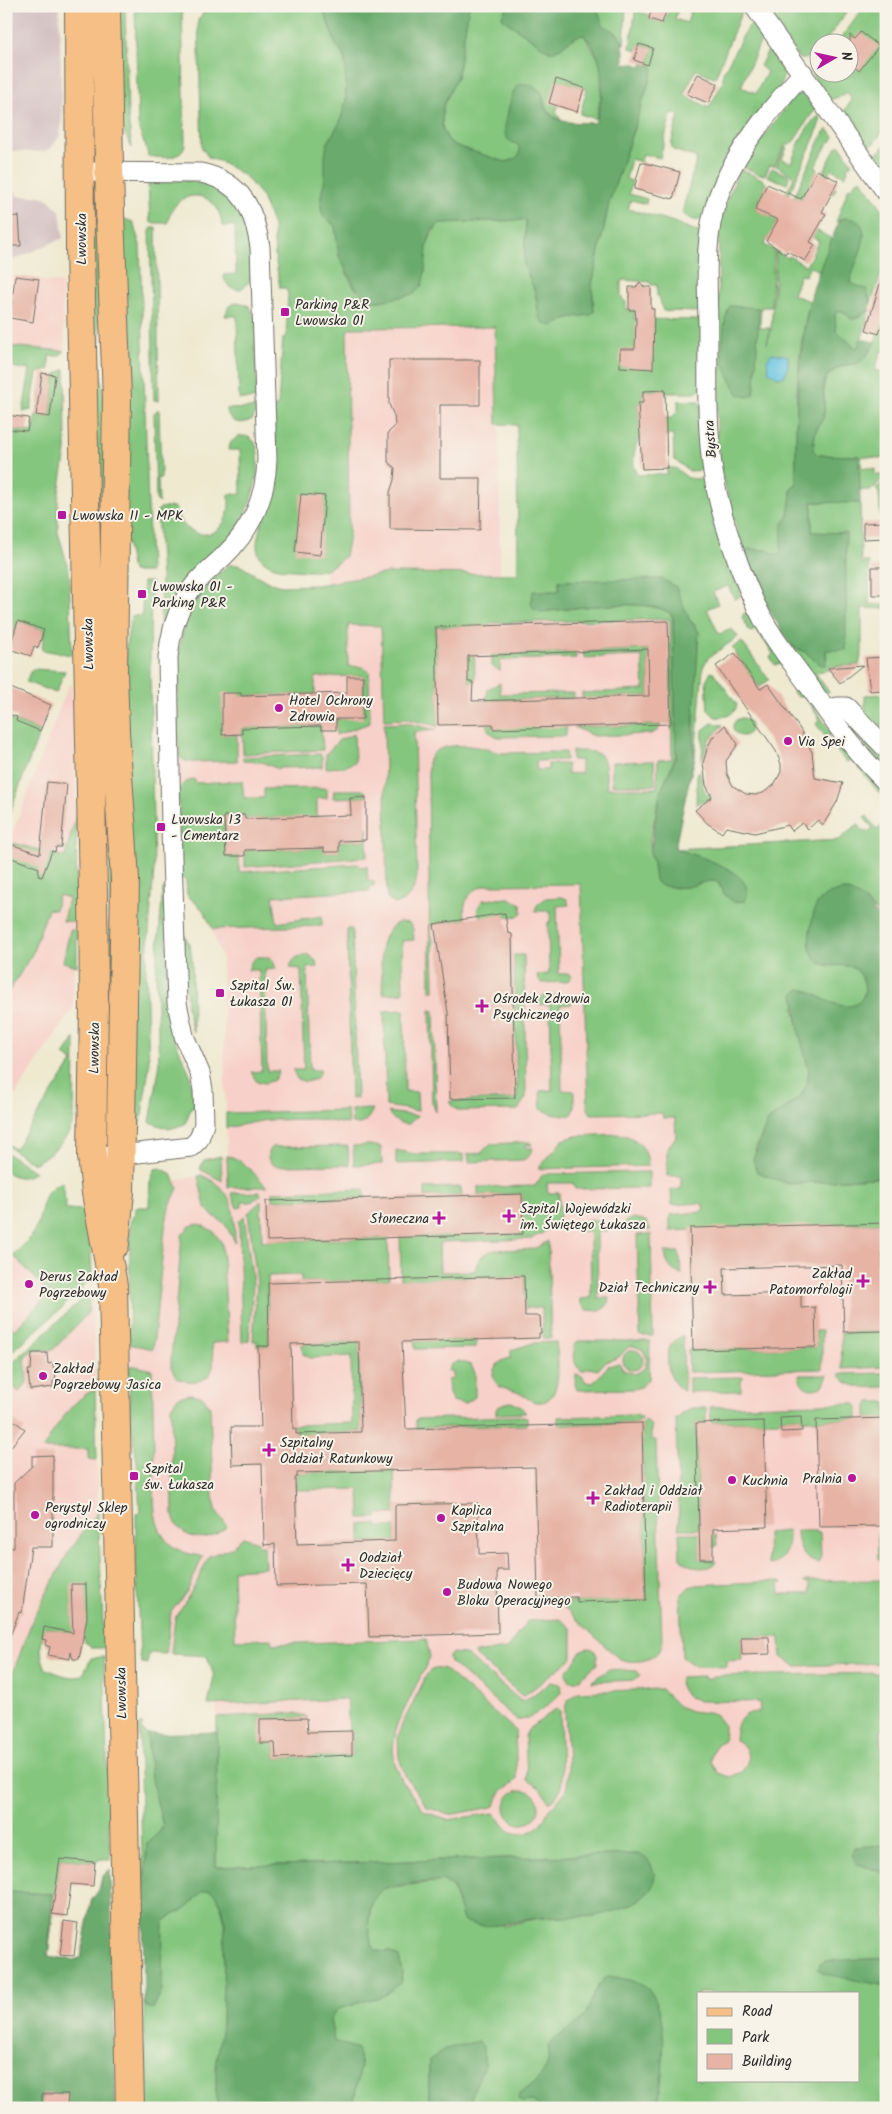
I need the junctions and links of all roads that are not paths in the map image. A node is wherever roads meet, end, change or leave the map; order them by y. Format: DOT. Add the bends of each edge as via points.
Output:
graph roads {
  1 [pos="79,6"];
  2 [pos="106,6"];
  3 [pos="754,6"];
  4 [pos="804,74"];
  5 [pos="81,172"];
  6 [pos="109,172"];
  7 [pos="886,192"];
  8 [pos="827,711"];
  9 [pos="886,748"];
  10 [pos="886,782"];
  11 [pos="120,1155"];
  12 [pos="92,1156"];
  13 [pos="112,1279"];
  14 [pos="130,2108"];
  1 -- 5 [label="main road, Lwowska"];
  2 -- 6 [label="main road, Lwowska"];
  3 -- 4 [label="street"];
  4 -- 7 [label="street"];
  4 -- 8 [label="street, Bystra" via="749,141 717,200 710,229 708,261 709,431 714,475 724,516 753,599 765,623"];
  5 -- 6 [label="street"];
  5 -- 12 [label="main road, Lwowska" via="93,911"];
  6 -- 11 [label="main road, Lwowska" via="117,406 113,673 125,879"];
  6 -- 11 [label="street" via="201,173 227,183 246,201 260,247 267,459 264,490 253,520 236,544 196,583 185,599 176,618 168,657 177,1003 184,1036 200,1073 204,1124 200,1139 190,1147"];
  8 -- 9 [label="street" via="846,706"];
  8 -- 10 [label="street, Bystra" via="843,735"];
  11 -- 12 [label="street"];
  11 -- 13 [label="main road, Lwowska"];
  12 -- 13 [label="main road, Lwowska"];
  13 -- 14 [label="main road, Lwowska"];
}
